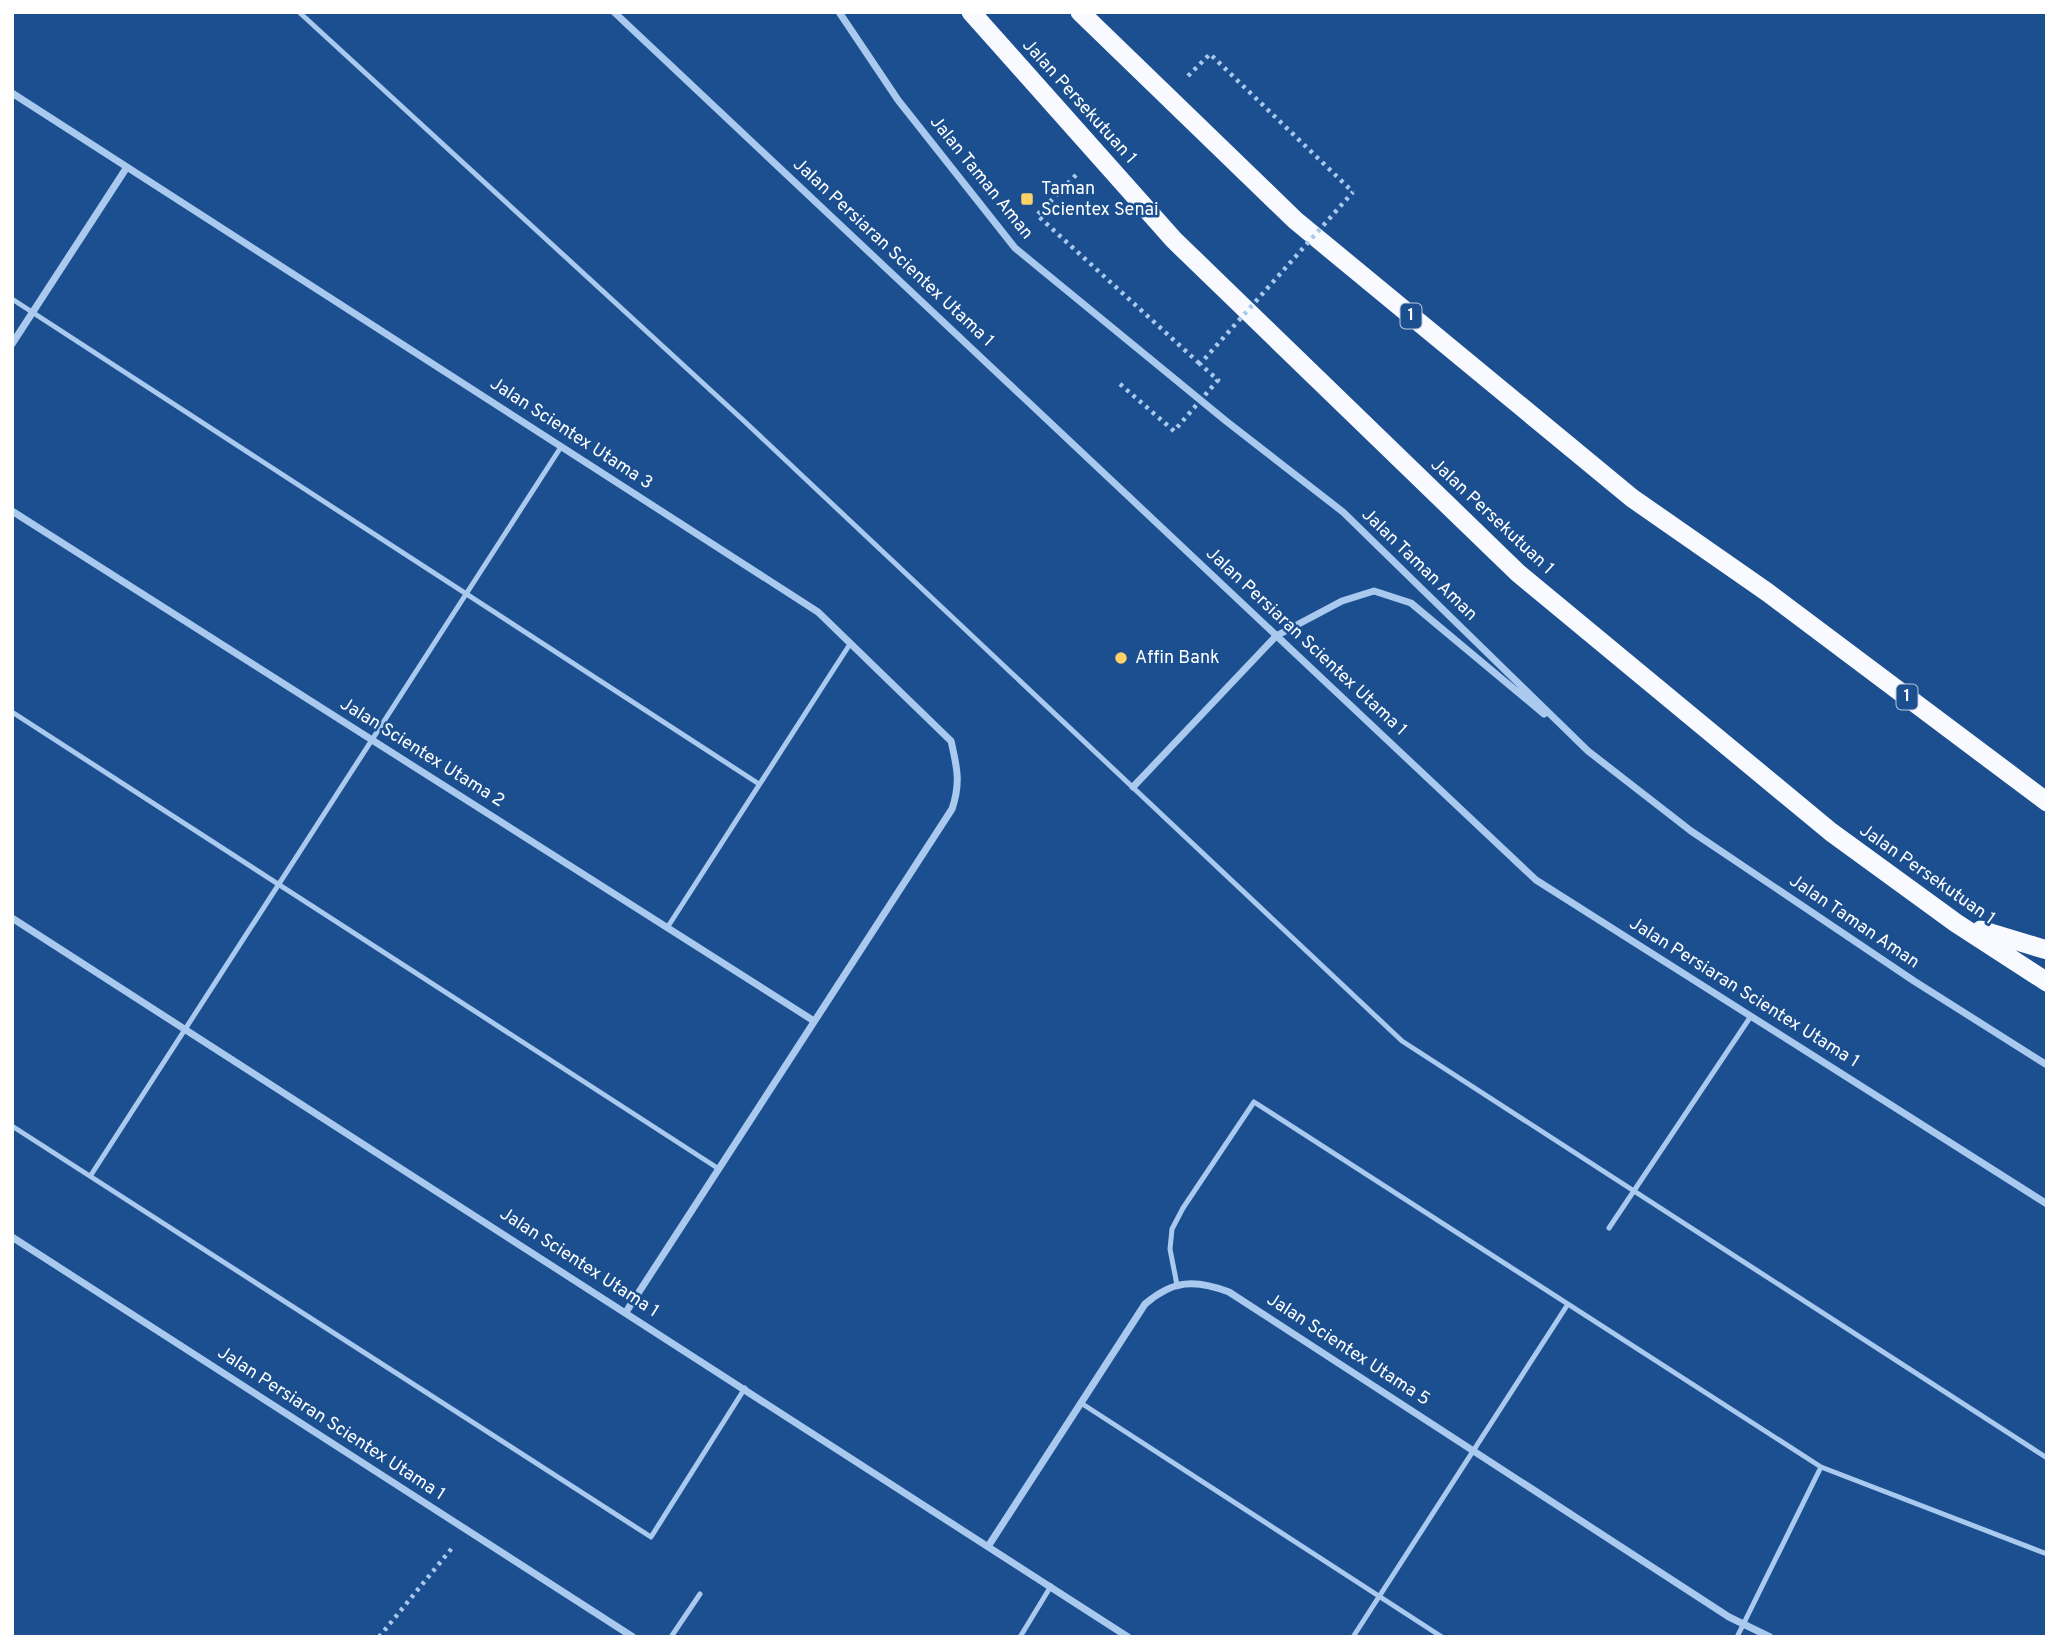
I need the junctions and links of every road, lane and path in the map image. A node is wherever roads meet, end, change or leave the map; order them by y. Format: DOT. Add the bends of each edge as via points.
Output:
graph roads {
  1 [pos="299,12"];
  2 [pos="614,12"];
  3 [pos="839,12"];
  4 [pos="971,12"];
  5 [pos="1080,12"];
  6 [pos="1210,54"];
  7 [pos="12,93"];
  8 [pos="1096,154"];
  9 [pos="127,167"];
  10 [pos="12,299"];
  11 [pos="33,313"];
  12 [pos="12,344"];
  13 [pos="1200,364"];
  14 [pos="1120,384"];
  15 [pos="561,447"];
  16 [pos="12,511"];
  17 [pos="466,594"];
  18 [pos="1276,636"];
  19 [pos="850,644"];
  20 [pos="12,712"];
  21 [pos="372,740"];
  22 [pos="1588,751"];
  23 [pos="759,785"];
  24 [pos="1133,787"];
  25 [pos="2047,802"];
  26 [pos="278,884"];
  27 [pos="12,918"];
  28 [pos="1956,923"];
  29 [pos="667,928"];
  30 [pos="2047,950"];
  31 [pos="2047,982"];
  32 [pos="1751,1016"];
  33 [pos="814,1021"];
  34 [pos="185,1029"];
  35 [pos="2047,1065"];
  36 [pos="12,1126"];
  37 [pos="719,1169"];
  38 [pos="91,1175"];
  39 [pos="1634,1191"];
  40 [pos="2047,1204"];
  41 [pos="1609,1228"];
  42 [pos="12,1237"];
  43 [pos="1177,1285"];
  44 [pos="1568,1304"];
  45 [pos="626,1312"];
  46 [pos="745,1388"];
  47 [pos="1081,1403"];
  48 [pos="1474,1450"];
  49 [pos="2047,1458"];
  50 [pos="1821,1468"];
  51 [pos="467,1530"];
  52 [pos="989,1545"];
  53 [pos="2047,1555"];
  54 [pos="1051,1586"];
  55 [pos="700,1594"];
  56 [pos="1379,1596"];
  57 [pos="1743,1624"];
  58 [pos="379,1637"];
  59 [pos="634,1637"];
  60 [pos="671,1637"];
  61 [pos="1020,1637"];
  62 [pos="1128,1637"];
  63 [pos="1353,1637"];
  64 [pos="1442,1637"];
  65 [pos="1737,1637"];
  66 [pos="1770,1637"];
  1 -- 24 [label="lane"];
  2 -- 18 [label="street, Jalan Persiaran Scientex Utama 1"];
  3 -- 22 [label="street, Jalan Taman Aman" via="898,100 1015,248 1343,512"];
  4 -- 8 [label="highway, Jalan Persekutuan 1"];
  5 -- 25 [label="highway, 1" via="1295,220 1622,489"];
  6 -- 13 [label="path, bridge" via="1353,192"];
  7 -- 9 [label="street, Jalan Scientex Utama 3"];
  8 -- 13 [label="path" via="1037,215"];
  8 -- 28 [label="highway, Jalan Persekutuan 1" via="1174,240 1518,573 1831,832"];
  9 -- 11 [label="street"];
  9 -- 15 [label="street, Jalan Scientex Utama 3"];
  10 -- 11 [label="lane"];
  11 -- 12 [label="street"];
  11 -- 17 [label="lane"];
  13 -- 14 [label="path, bridge" via="1218,380 1174,431"];
  15 -- 17 [label="lane"];
  15 -- 19 [label="street, Jalan Scientex Utama 3" via="818,612"];
  16 -- 21 [label="street, Jalan Scientex Utama 2"];
  17 -- 21 [label="lane"];
  17 -- 23 [label="lane"];
  18 -- 22 [label="street" via="1342,601 1374,591 1411,603"];
  18 -- 24 [label="street"];
  18 -- 32 [label="street, Jalan Persiaran Scientex Utama 1" via="1536,880"];
  19 -- 23 [label="lane"];
  19 -- 33 [label="street, Jalan Scientex Utama 3" via="951,741 958,792 952,809"];
  20 -- 26 [label="lane"];
  21 -- 26 [label="lane"];
  21 -- 29 [label="street, Jalan Scientex Utama 2"];
  22 -- 35 [label="street, Jalan Taman Aman" via="1691,831"];
  23 -- 29 [label="lane"];
  24 -- 39 [label="lane" via="1402,1041"];
  26 -- 34 [label="lane"];
  26 -- 37 [label="lane"];
  27 -- 34 [label="street, Jalan Scientex Utama 1"];
  28 -- 30 [label="highway"];
  28 -- 31 [label="highway, Jalan Persekutuan 1"];
  29 -- 33 [label="street, Jalan Scientex Utama 2"];
  32 -- 39 [label="lane"];
  32 -- 40 [label="street, Jalan Persiaran Scientex Utama 1"];
  33 -- 37 [label="street"];
  34 -- 38 [label="lane"];
  34 -- 45 [label="street, Jalan Scientex Utama 1"];
  36 -- 38 [label="lane"];
  37 -- 45 [label="street"];
  38 -- 46 [label="lane" via="650,1536"];
  39 -- 41 [label="lane"];
  39 -- 49 [label="lane"];
  42 -- 51 [label="street, Jalan Persiaran Scientex Utama 1"];
  43 -- 44 [label="lane" via="1170,1249 1172,1228 1254,1102"];
  43 -- 47 [label="street" via="1146,1304"];
  43 -- 48 [label="street, Jalan Scientex Utama 5" via="1212,1285 1229,1292"];
  44 -- 48 [label="lane"];
  44 -- 50 [label="lane"];
  45 -- 46 [label="street, Jalan Scientex Utama 1"];
  46 -- 52 [label="street, Jalan Scientex Utama 1"];
  47 -- 52 [label="street"];
  47 -- 56 [label="lane"];
  48 -- 56 [label="lane"];
  48 -- 57 [label="street, Jalan Scientex Utama 5"];
  50 -- 53 [label="lane"];
  50 -- 57 [label="lane"];
  51 -- 58 [label="path"];
  51 -- 59 [label="street, Jalan Persiaran Scientex Utama 1"];
  52 -- 54 [label="street, Jalan Scientex Utama 1"];
  54 -- 61 [label="lane"];
  54 -- 62 [label="street, Jalan Scientex Utama 1"];
  55 -- 60 [label="lane"];
  56 -- 63 [label="lane"];
  56 -- 64 [label="lane"];
  57 -- 65 [label="lane"];
  57 -- 66 [label="street, Jalan Scientex Utama 5"];
}
